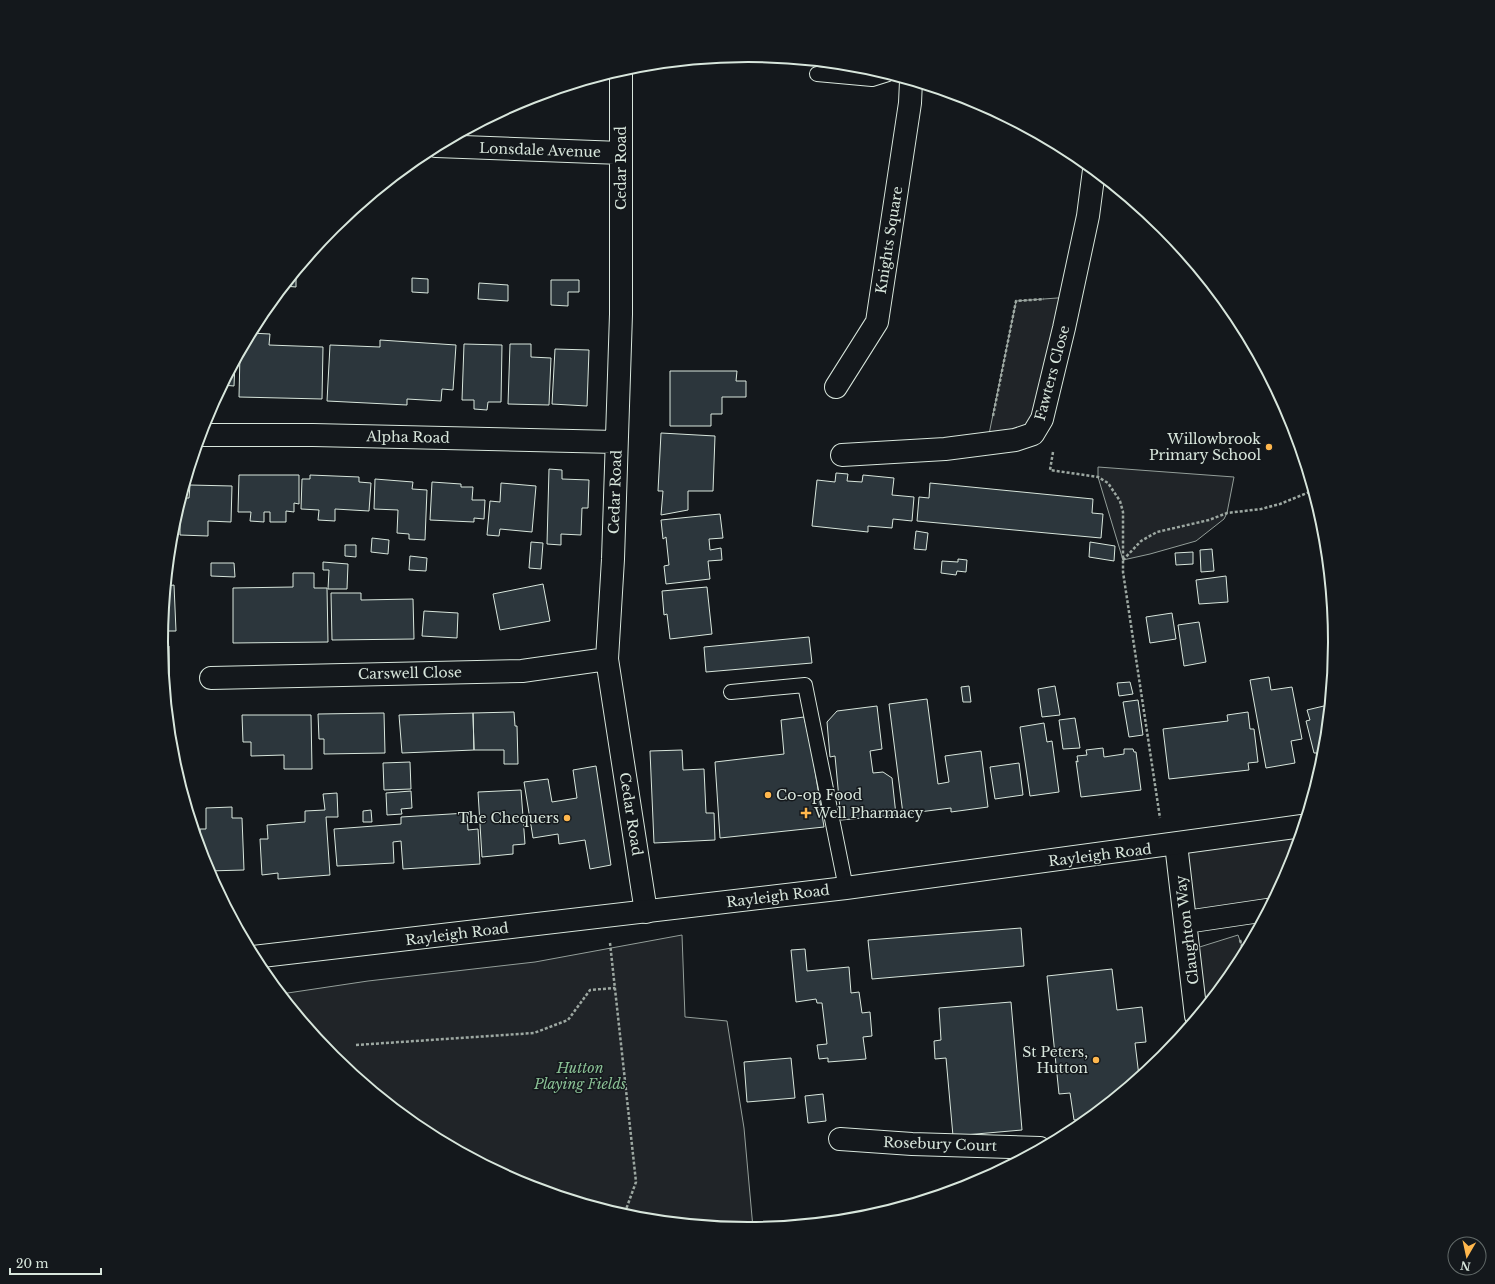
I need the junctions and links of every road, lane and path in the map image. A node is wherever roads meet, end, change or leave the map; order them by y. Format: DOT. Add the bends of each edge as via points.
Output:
graph roads {
  1 [pos="817,74"];
  2 [pos="621,76"];
  3 [pos="878,77"];
  4 [pos="911,86"];
  5 [pos="447,146"];
  6 [pos="621,153"];
  7 [pos="1093,176"];
  8 [pos="1071,297"];
  9 [pos="836,387"];
  10 [pos="1033,434"];
  11 [pos="206,435"];
  12 [pos="616,442"];
  13 [pos="987,444"];
  14 [pos="842,454"];
  15 [pos="1308,493"];
  16 [pos="1123,560"];
  17 [pos="607,659"];
  18 [pos="211,678"];
  19 [pos="731,692"];
  20 [pos="1297,827"];
  21 [pos="1170,845"];
  22 [pos="846,888"];
  23 [pos="1262,911"];
  24 [pos="646,912"];
  25 [pos="607,916"];
  26 [pos="1186,922"];
  27 [pos="260,956"];
  28 [pos="615,988"];
  29 [pos="1195,1010"];
  30 [pos="356,1045"];
  31 [pos="840,1139"];
  32 [pos="1030,1148"];
  33 [pos="626,1209"];
  1 -- 3 [label="lane" via="872,79"];
  2 -- 6 [label="street, Cedar Road"];
  4 -- 9 [label="street, Knights Square" via="877,322"];
  5 -- 6 [label="street, Lonsdale Avenue"];
  6 -- 12 [label="street, Cedar Road" via="621,314"];
  7 -- 8 [label="street, Fawters Close" via="1088,216"];
  8 -- 10 [label="street, Fawters Close" via="1042,419"];
  8 -- 13 [label="path" via="1016,301"];
  10 -- 13 [label="street, Fawters Close" via="1015,440"];
  10 -- 16 [label="path" via="1054,446 1050,470 1098,477 1108,483 1115,492 1123,512"];
  11 -- 12 [label="street, Alpha Road"];
  12 -- 17 [label="street, Cedar Road"];
  13 -- 14 [label="street, Fawters Close" via="945,449"];
  15 -- 16 [label="path" via="1261,509 1227,513 1210,520 1157,532 1142,541"];
  16 -- 21 [label="path"];
  17 -- 18 [label="street, Carswell Close" via="522,671"];
  17 -- 24 [label="street, Cedar Road"];
  19 -- 22 [label="lane" via="805,685"];
  20 -- 21 [label="street, Rayleigh Road"];
  21 -- 22 [label="street, Rayleigh Road"];
  21 -- 26 [label="street, Claughton Way"];
  22 -- 24 [label="street, Rayleigh Road"];
  23 -- 26 [label="street"];
  24 -- 25 [label="street, Rayleigh Road"];
  25 -- 27 [label="street, Rayleigh Road"];
  25 -- 28 [label="path"];
  26 -- 29 [label="street, Claughton Way"];
  28 -- 30 [label="path" via="590,990 568,1020 534,1033"];
  28 -- 33 [label="path" via="636,1182"];
  31 -- 32 [label="street, Rosebury Court"];
}
